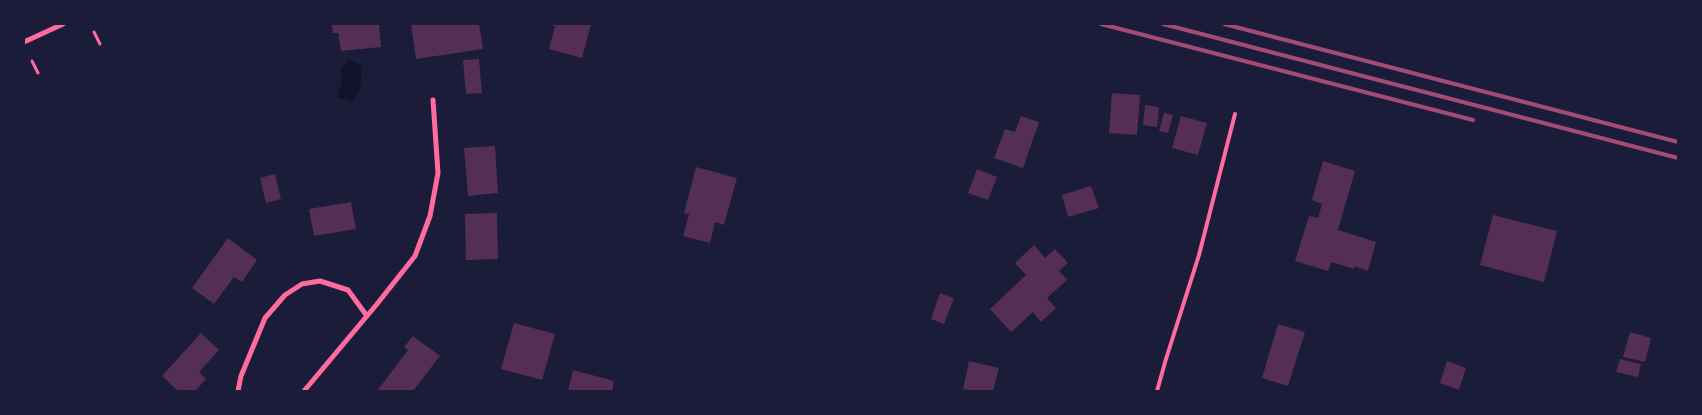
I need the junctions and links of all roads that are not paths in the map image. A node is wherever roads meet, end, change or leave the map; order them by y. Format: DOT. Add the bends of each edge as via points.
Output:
graph roads {
  1 [pos="63,24"];
  2 [pos="24,42"];
  3 [pos="433,100"];
  4 [pos="1235,114"];
  5 [pos="367,316"];
  6 [pos="238,391"];
  7 [pos="304,391"];
  8 [pos="1157,391"];
  1 -- 2 [label="street"];
  3 -- 5 [label="street" via="438,173 430,216 414,256"];
  4 -- 8 [label="lane" via="1199,255"];
  5 -- 6 [label="street" via="348,290 320,281 302,284 285,295 265,318 240,376"];
  5 -- 7 [label="street"];
}
